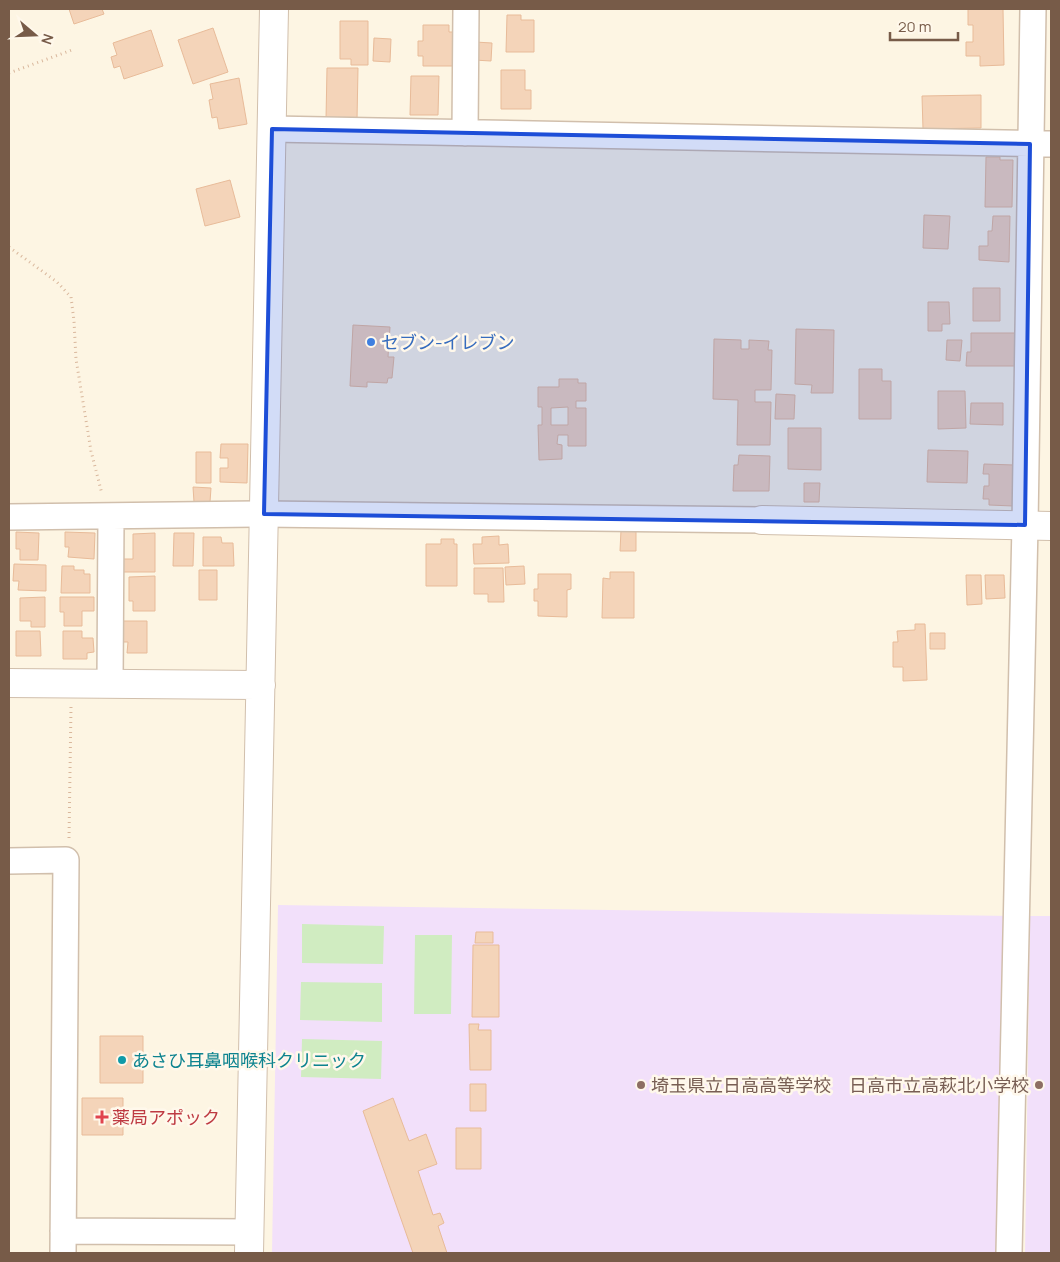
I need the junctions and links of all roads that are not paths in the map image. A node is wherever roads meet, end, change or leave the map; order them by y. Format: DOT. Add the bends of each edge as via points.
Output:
graph roads {
  1 [pos="274,9"];
  2 [pos="466,9"];
  3 [pos="1033,9"];
  4 [pos="272,129"];
  5 [pos="465,133"];
  6 [pos="1041,144"];
  7 [pos="264,514"];
  8 [pos="9,516"];
  9 [pos="111,517"];
  10 [pos="762,520"];
  11 [pos="1038,525"];
  12 [pos="9,683"];
  13 [pos="110,683"];
  14 [pos="261,685"];
  15 [pos="9,861"];
  16 [pos="63,1242"];
  17 [pos="250,1243"];
  18 [pos="1009,1253"];
  1 -- 4 [label="street"];
  2 -- 5 [label="street"];
  3 -- 6 [label="street"];
  4 -- 5 [label="street"];
  4 -- 7 [label="street"];
  5 -- 6 [label="street"];
  6 -- 11 [label="street"];
  7 -- 9 [label="street"];
  7 -- 10 [label="street"];
  7 -- 14 [label="street"];
  8 -- 9 [label="street"];
  9 -- 13 [label="street"];
  10 -- 11 [label="street"];
  11 -- 18 [label="street"];
  12 -- 13 [label="street"];
  13 -- 14 [label="street"];
  14 -- 17 [label="street"];
  15 -- 16 [label="street" via="66,860"];
  16 -- 17 [label="street"];
}
